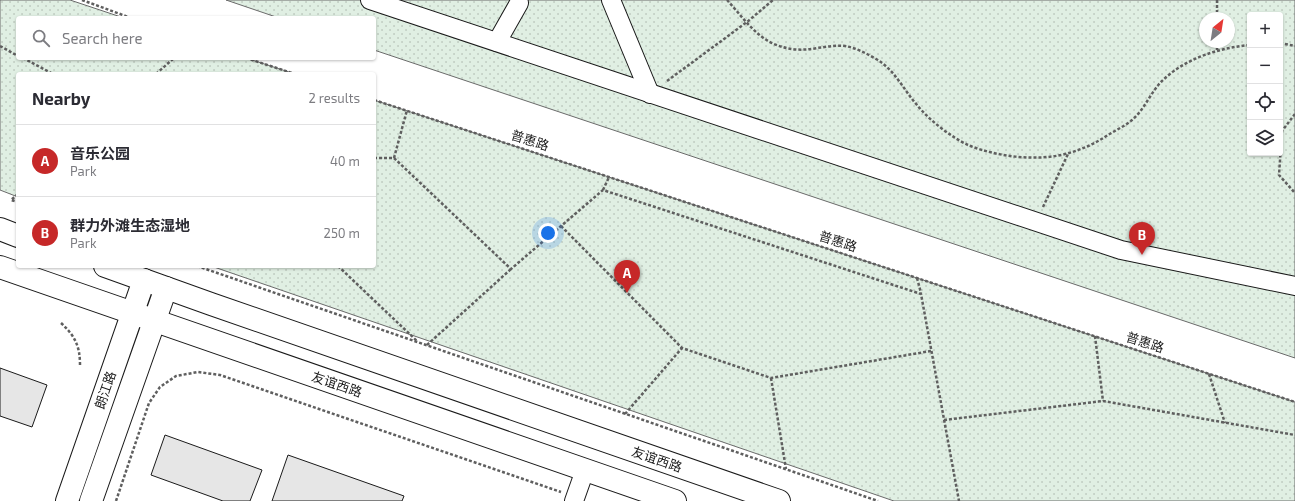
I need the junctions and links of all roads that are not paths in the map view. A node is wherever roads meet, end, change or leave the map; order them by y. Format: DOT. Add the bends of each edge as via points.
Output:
graph roads {
  1 [pos="370,0"];
  2 [pos="611,0"];
  3 [pos="519,3"];
  4 [pos="416,7"];
  5 [pos="497,42"];
  6 [pos="650,94"];
  7 [pos="0,229"];
  8 [pos="16,235"];
  9 [pos="0,267"];
  10 [pos="111,268"];
  11 [pos="144,280"];
  12 [pos="1295,286"];
  13 [pos="166,288"];
  14 [pos="132,313"];
  15 [pos="154,320"];
  16 [pos="585,470"];
  17 [pos="575,499"];
  18 [pos="66,501"];
  19 [pos="91,501"];
  20 [pos="675,501"];
  21 [pos="779,501"];
  1 -- 4 [label="street"];
  2 -- 6 [label="street"];
  3 -- 5 [label="street"];
  4 -- 5 [label="street"];
  5 -- 6 [label="street"];
  6 -- 12 [label="street" via="1121,250"];
  7 -- 8 [label="main road"];
  9 -- 14 [label="main road, 友谊西路"];
  10 -- 11 [label="main road, 友谊西路"];
  11 -- 13 [label="main road, 友谊西路"];
  11 -- 14 [label="main road, 朗江路"];
  13 -- 15 [label="main road, 朗江路"];
  13 -- 21 [label="main road, 友谊西路"];
  14 -- 15 [label="main road, 友谊西路"];
  14 -- 18 [label="main road, 朗江路"];
  15 -- 16 [label="main road, 友谊西路"];
  15 -- 19 [label="main road, 朗江路"];
  16 -- 17 [label="street"];
  16 -- 20 [label="main road, 友谊西路"];
}
